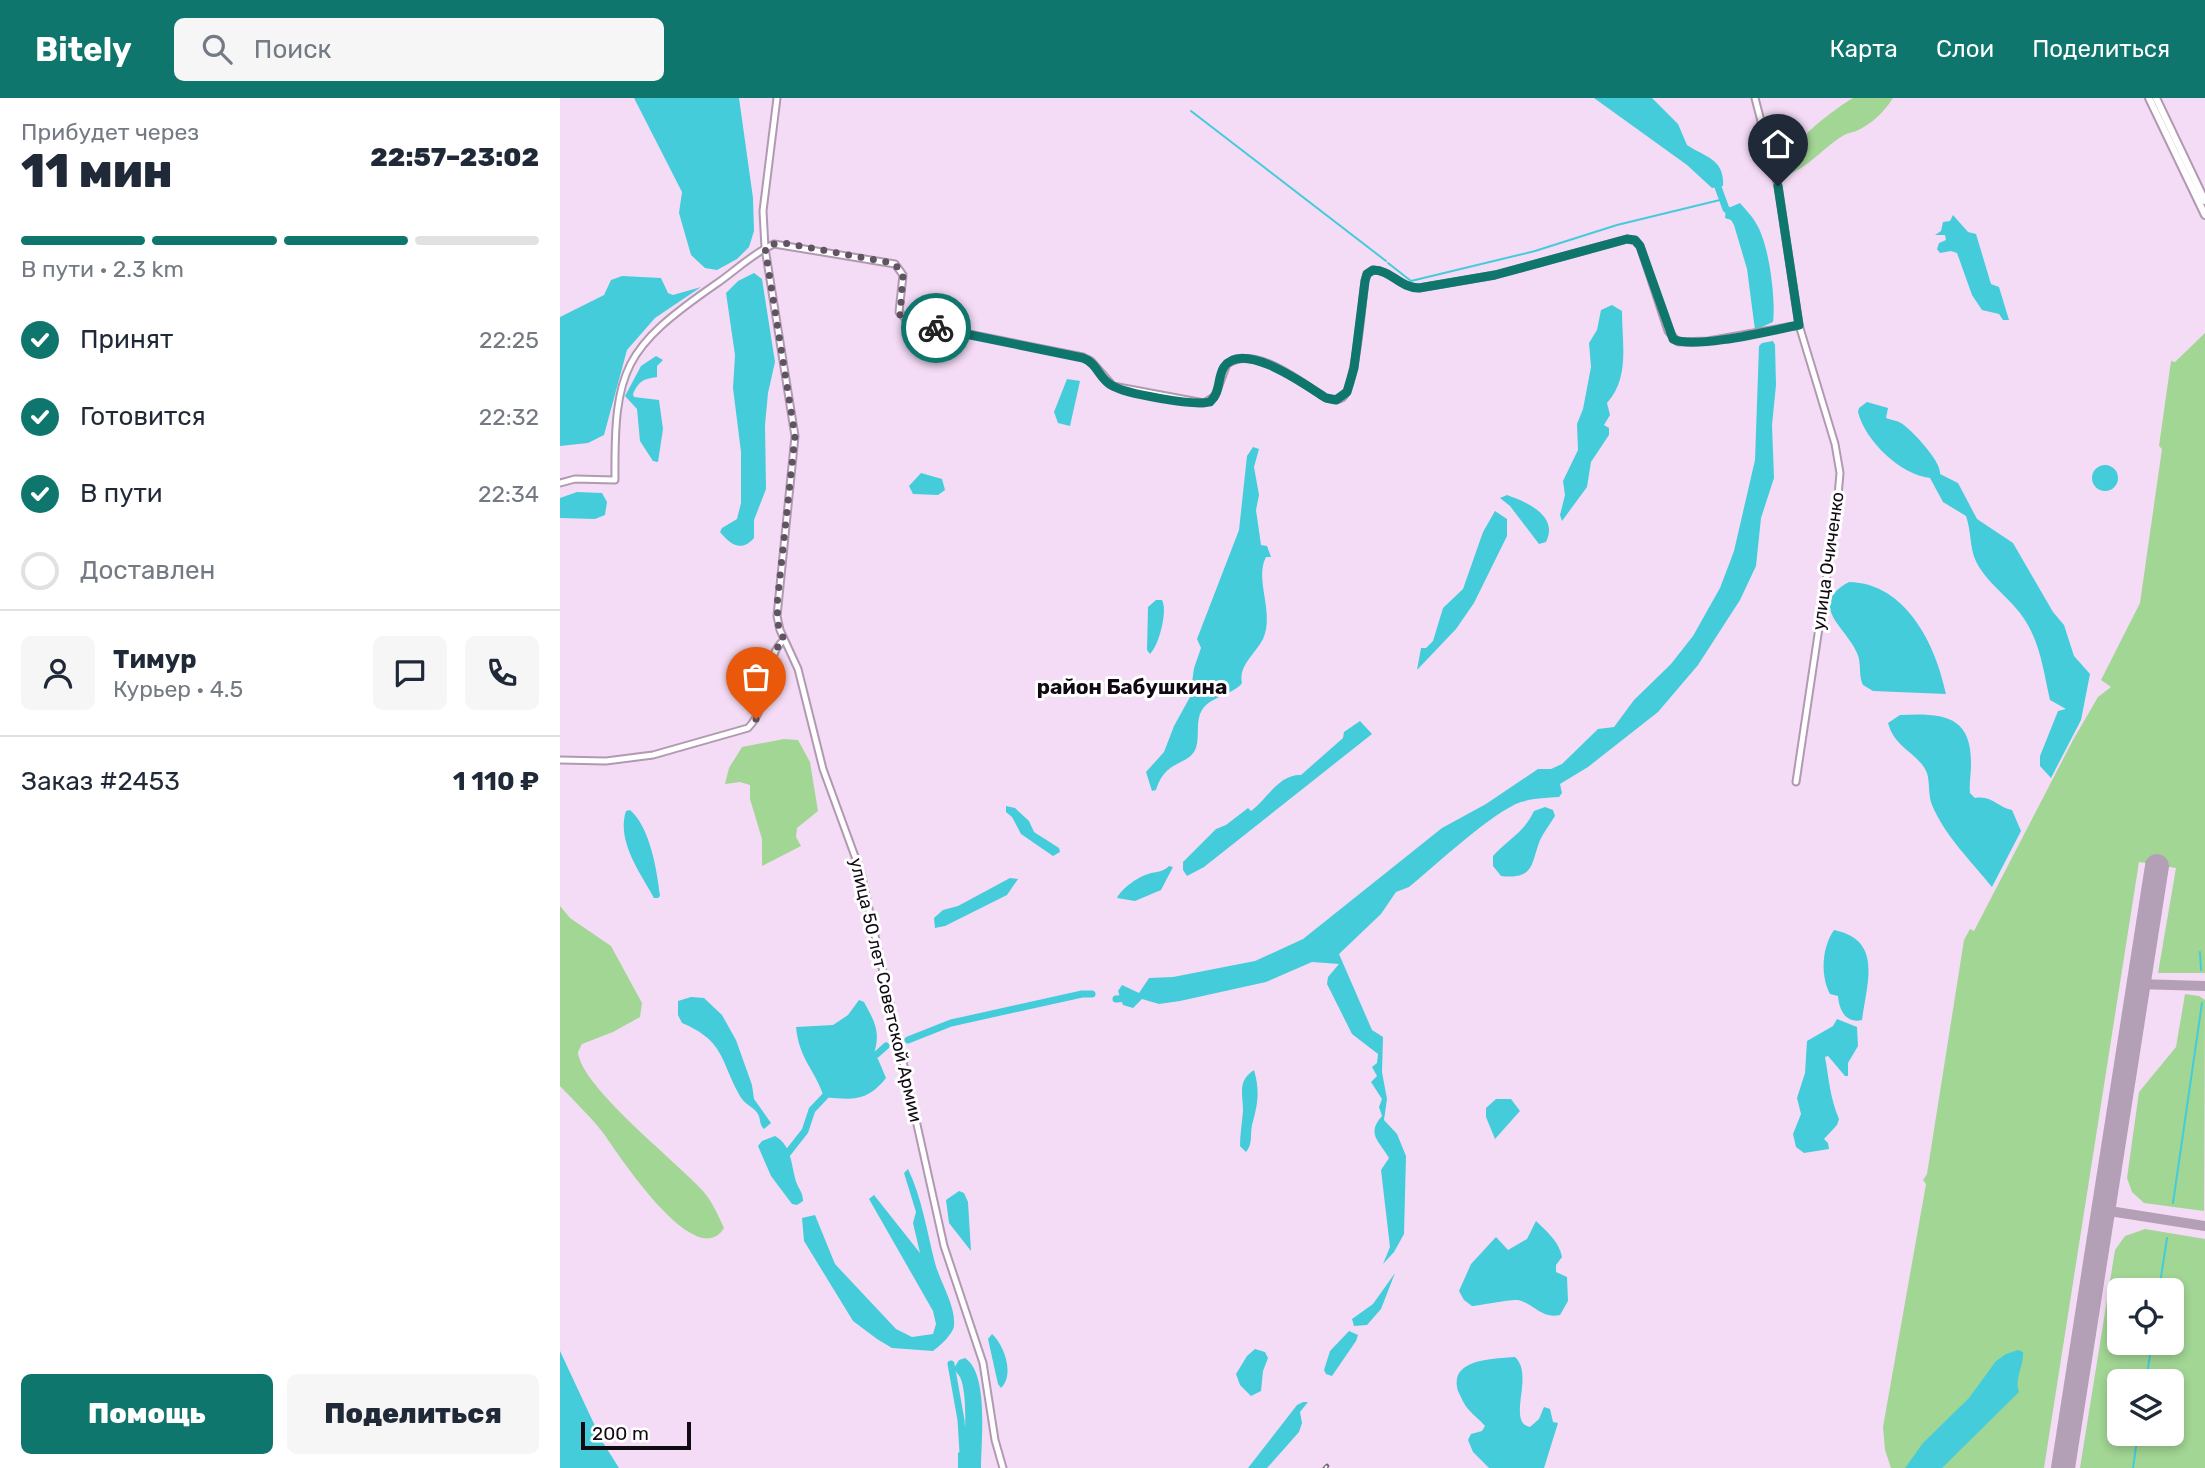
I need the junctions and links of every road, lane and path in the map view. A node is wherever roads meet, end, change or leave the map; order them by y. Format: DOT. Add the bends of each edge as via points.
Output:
graph roads {
  1 [pos="777,98"];
  2 [pos="1755,98"];
  3 [pos="2149,98"];
  4 [pos="2156,98"];
  5 [pos="2205,201"];
  6 [pos="2205,215"];
  7 [pos="765,248"];
  8 [pos="1799,325"];
  9 [pos="560,483"];
  10 [pos="784,640"];
  11 [pos="560,760"];
  12 [pos="1796,782"];
  13 [pos="1003,1468"];
  1 -- 7 [label="street, улица 50 лет Советской Армии" via="764,187"];
  2 -- 8 [label="street, улица Очиченко" via="1778,186"];
  3 -- 6 [label="main road"];
  4 -- 5 [label="main road"];
  7 -- 8 [label="street" via="784,243 892,263 903,275 899,312 909,322 1091,361 1112,386 1210,402 1224,367 1243,358 1264,362 1326,398 1342,398 1354,368 1365,281 1373,270 1419,288 1495,275 1635,240 1668,331 1678,342"];
  7 -- 9 [label="street" via="668,319 632,359 621,382 617,407 615,480 575,478"];
  7 -- 10 [label="street, улица 50 лет Советской Армии" via="795,436 777,605"];
  8 -- 12 [label="street, улица Очиченко" via="1840,473"];
  10 -- 11 [label="street" via="774,651 762,707 748,728 653,755"];
  10 -- 13 [label="street, улица 50 лет Советской Армии" via="798,669 823,769 861,873 944,1246 983,1363"];
}
